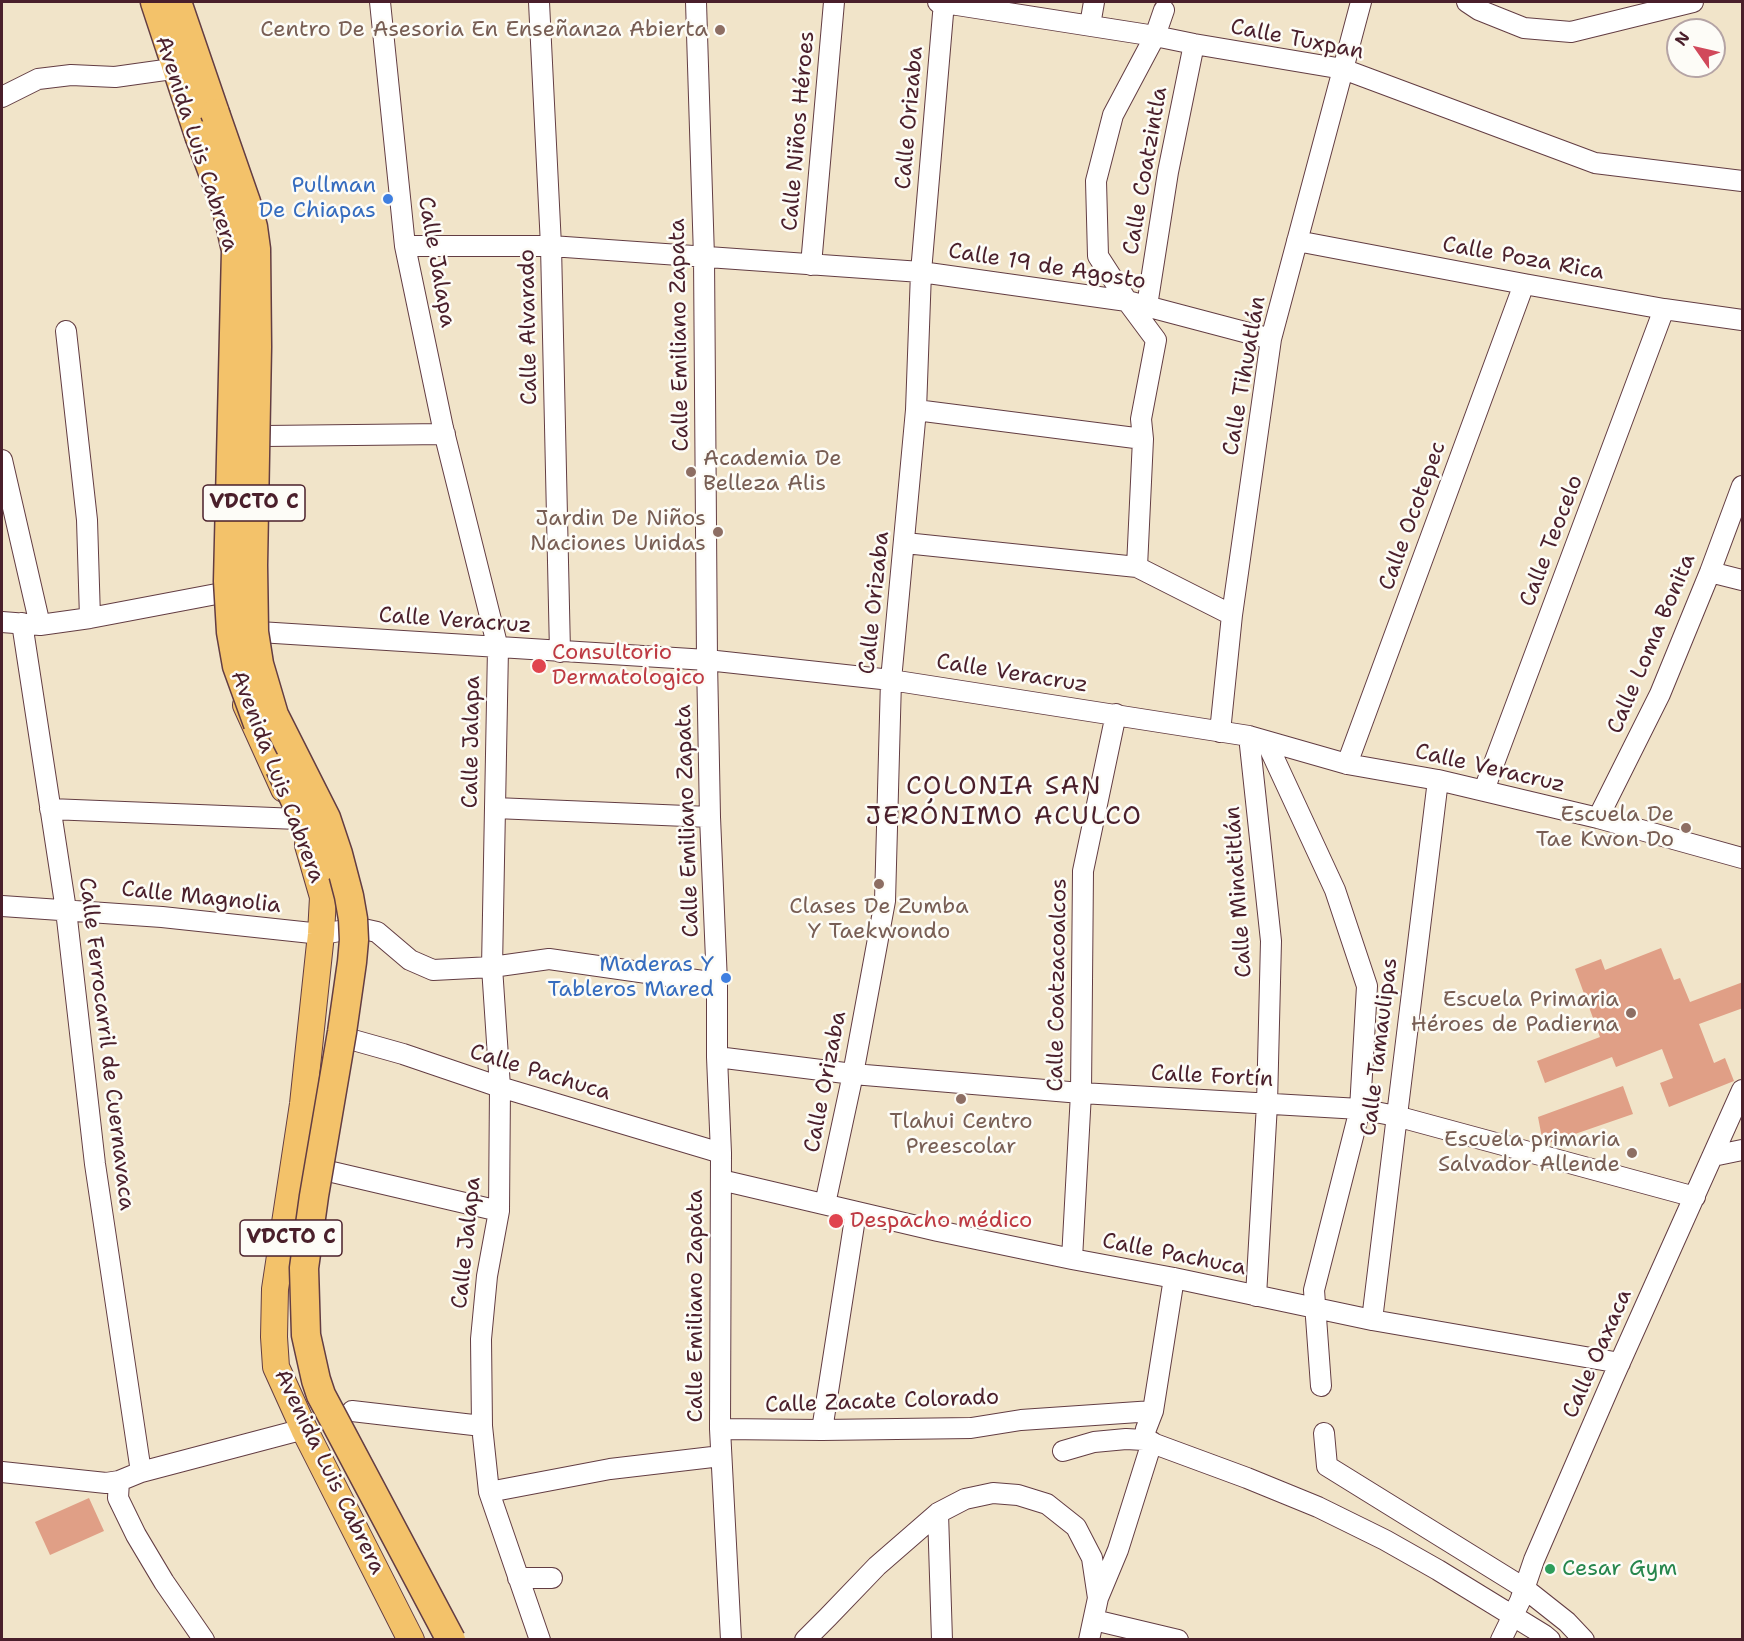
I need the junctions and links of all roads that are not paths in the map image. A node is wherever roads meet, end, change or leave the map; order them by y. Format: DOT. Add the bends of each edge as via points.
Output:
graph roads {
  1 [pos="150,2"];
  2 [pos="155,2"];
  3 [pos="177,2"];
  4 [pos="191,2"];
  5 [pos="380,2"];
  6 [pos="538,2"];
  7 [pos="696,2"];
  8 [pos="834,2"];
  9 [pos="942,2"];
  10 [pos="1094,2"];
  11 [pos="1361,2"];
  12 [pos="1467,2"];
  13 [pos="1693,2"];
  14 [pos="1164,10"];
  15 [pos="1090,25"];
  16 [pos="1155,36"];
  17 [pos="1194,44"];
  18 [pos="172,69"];
  19 [pos="1344,69"];
  20 [pos="2,97"];
  21 [pos="1743,181"];
  22 [pos="1297,241"];
  23 [pos="405,246"];
  24 [pos="551,246"];
  25 [pos="704,257"];
  26 [pos="811,265"];
  27 [pos="921,272"];
  28 [pos="1524,284"];
  29 [pos="1127,301"];
  30 [pos="1147,306"];
  31 [pos="1664,309"];
  32 [pos="1743,320"];
  33 [pos="66,331"];
  34 [pos="1271,339"];
  35 [pos="916,410"];
  36 [pos="445,434"];
  37 [pos="265,436"];
  38 [pos="1143,439"];
  39 [pos="2,460"];
  40 [pos="1743,486"];
  41 [pos="905,543"];
  42 [pos="1137,567"];
  43 [pos="1710,572"];
  44 [pos="1743,580"];
  45 [pos="227,592"];
  46 [pos="1232,615"];
  47 [pos="90,618"];
  48 [pos="2,622"];
  49 [pos="31,624"];
  50 [pos="259,632"];
  51 [pos="498,648"];
  52 [pos="560,652"];
  53 [pos="707,660"];
  54 [pos="891,680"];
  55 [pos="1116,714"];
  56 [pos="289,728"];
  57 [pos="1220,732"];
  58 [pos="1257,738"];
  59 [pos="262,743"];
  60 [pos="1347,764"];
  61 [pos="276,771"];
  62 [pos="1438,780"];
  63 [pos="1484,790"];
  64 [pos="495,808"];
  65 [pos="50,809"];
  66 [pos="710,817"];
  67 [pos="1598,818"];
  68 [pos="298,819"];
  69 [pos="1743,858"];
  70 [pos="2,906"];
  71 [pos="66,910"];
  72 [pos="358,927"];
  73 [pos="321,934"];
  74 [pos="492,967"];
  75 [pos="717,983"];
  76 [pos="346,1038"];
  77 [pos="717,1057"];
  78 [pos="853,1074"];
  79 [pos="500,1087"];
  80 [pos="1743,1090"];
  81 [pos="1081,1093"];
  82 [pos="1267,1104"];
  83 [pos="1359,1109"];
  84 [pos="1395,1116"];
  85 [pos="1743,1150"];
  86 [pos="721,1153"];
  87 [pos="1713,1156"];
  88 [pos="328,1171"];
  89 [pos="720,1180"];
  90 [pos="1695,1197"];
  91 [pos="825,1204"];
  92 [pos="499,1211"];
  93 [pos="856,1212"];
  94 [pos="285,1225"];
  95 [pos="317,1233"];
  96 [pos="1072,1259"];
  97 [pos="1174,1278"];
  98 [pos="1256,1296"];
  99 [pos="1315,1307"];
  100 [pos="1371,1320"];
  101 [pos="1620,1363"];
  102 [pos="1321,1386"];
  103 [pos="352,1411"];
  104 [pos="1153,1411"];
  105 [pos="482,1426"];
  106 [pos="304,1429"];
  107 [pos="720,1429"];
  108 [pos="822,1430"];
  109 [pos="1324,1433"];
  110 [pos="1148,1441"];
  111 [pos="1063,1451"];
  112 [pos="721,1456"];
  113 [pos="2,1472"];
  114 [pos="141,1472"];
  115 [pos="120,1481"];
  116 [pos="489,1492"];
  117 [pos="938,1513"];
  118 [pos="518,1578"];
  119 [pos="552,1578"];
  120 [pos="1524,1588"];
  121 [pos="1098,1598"];
  122 [pos="1513,1616"];
  123 [pos="1094,1620"];
  124 [pos="204,1640"];
  125 [pos="411,1640"];
  126 [pos="429,1640"];
  127 [pos="451,1640"];
  128 [pos="459,1640"];
  129 [pos="540,1640"];
  130 [pos="731,1640"];
  131 [pos="805,1640"];
  132 [pos="942,1640"];
  133 [pos="1089,1640"];
  134 [pos="1178,1640"];
  135 [pos="1501,1640"];
  136 [pos="1550,1640"];
  137 [pos="1584,1640"];
  1 -- 18 [label="main road, Avenida Luis Cabrera"];
  2 -- 126 [label="highway, VDCTO C, bridge" via="227,210 236,250 228,581 237,666 258,723 312,836 336,914 326,1041 286,1268 287,1332 297,1378 327,1444"];
  3 -- 127 [label="highway, VDCTO C, bridge" via="246,202 256,249 253,565 254,632 259,664 274,715 326,818 353,919 347,997 306,1251 306,1335 321,1395"];
  4 -- 37 [label="main road, Avenida Luis Cabrera" via="260,225 267,304"];
  5 -- 23 [label="street, Calle Jalapa"];
  6 -- 24 [label="street, Calle Alvarado"];
  7 -- 25 [label="street, Calle Emiliano Zapata"];
  8 -- 26 [label="street, Calle Niños Héroes"];
  9 -- 15 [label="street, Calle Tuxpan"];
  9 -- 27 [label="street, Calle Orizaba"];
  10 -- 15 [label="street"];
  11 -- 19 [label="street, Calle Tihuatlán"];
  12 -- 13 [label="street" via="1524,28 1571,32"];
  14 -- 16 [label="street"];
  15 -- 16 [label="street, Calle Tuxpan"];
  16 -- 17 [label="street, Calle Tuxpan"];
  16 -- 29 [label="street" via="1113,115 1096,181 1098,256"];
  17 -- 19 [label="street, Calle Tuxpan"];
  17 -- 30 [label="street, Calle Coatzintla"];
  18 -- 20 [label="street" via="115,77 71,75 38,80"];
  18 -- 45 [label="main road, Avenida Luis Cabrera" via="235,250"];
  19 -- 21 [label="street, Calle Tuxpan" via="1595,163"];
  19 -- 22 [label="street, Calle Tihuatlán"];
  22 -- 28 [label="street, Calle Poza Rica"];
  22 -- 34 [label="street, Calle Tihuatlán"];
  23 -- 24 [label="street"];
  23 -- 36 [label="street, Calle Jalapa"];
  24 -- 25 [label="street"];
  24 -- 52 [label="street, Calle Alvarado"];
  25 -- 26 [label="street, Calle 19 de Agosto"];
  25 -- 53 [label="street, Calle Emiliano Zapata"];
  26 -- 27 [label="street, Calle 19 de Agosto"];
  27 -- 29 [label="street, Calle 19 de Agosto"];
  27 -- 35 [label="street, Calle Orizaba"];
  28 -- 31 [label="street, Calle Poza Rica"];
  28 -- 60 [label="street, Calle Ocotepec"];
  29 -- 30 [label="street, Calle 19 de Agosto"];
  29 -- 38 [label="street" via="1156,340 1141,419"];
  30 -- 34 [label="street, Calle 19 de Agosto"];
  31 -- 32 [label="street, Calle Poza Rica"];
  31 -- 63 [label="street, Calle Teocelo"];
  33 -- 47 [label="street" via="87,520"];
  34 -- 46 [label="street, Calle Tihuatlán"];
  35 -- 38 [label="street"];
  35 -- 41 [label="street, Calle Orizaba"];
  36 -- 37 [label="street"];
  36 -- 51 [label="street, Calle Jalapa"];
  37 -- 50 [label="main road, Avenida Luis Cabrera" via="257,575"];
  38 -- 42 [label="street"];
  39 -- 49 [label="street, Calle Ferrocarril de Cuernavaca"];
  40 -- 43 [label="street, Calle Loma Bonita"];
  41 -- 42 [label="street"];
  41 -- 54 [label="street, Calle Orizaba"];
  42 -- 46 [label="street"];
  43 -- 44 [label="street"];
  43 -- 67 [label="street, Calle Loma Bonita" via="1660,694"];
  45 -- 47 [label="street"];
  45 -- 59 [label="main road, Avenida Luis Cabrera" via="233,663"];
  46 -- 57 [label="street, Calle Tihuatlán"];
  47 -- 49 [label="street"];
  48 -- 49 [label="street"];
  49 -- 65 [label="street, Calle Ferrocarril de Cuernavaca"];
  50 -- 51 [label="street, Calle Veracruz"];
  50 -- 56 [label="main road, Avenida Luis Cabrera" via="266,667"];
  51 -- 52 [label="street, Calle Veracruz"];
  51 -- 64 [label="street, Calle Jalapa"];
  52 -- 53 [label="street, Calle Veracruz"];
  53 -- 54 [label="street, Calle Veracruz"];
  53 -- 66 [label="street, Calle Emiliano Zapata"];
  54 -- 55 [label="street, Calle Veracruz"];
  54 -- 78 [label="street, Calle Orizaba" via="885,901"];
  55 -- 57 [label="street, Calle Veracruz"];
  55 -- 81 [label="street, Calle Coatzacoalcos" via="1083,871"];
  56 -- 59 [label="main road" via="282,741"];
  56 -- 72 [label="main road, Avenida Luis Cabrera" via="337,830 356,899"];
  57 -- 58 [label="street, Calle Veracruz"];
  58 -- 60 [label="street, Calle Veracruz"];
  58 -- 82 [label="street, Calle Minatitlán" via="1271,941"];
  58 -- 83 [label="street" via="1335,890 1367,986"];
  59 -- 61 [label="main road, Avenida Luis Cabrera"];
  60 -- 62 [label="street, Calle Veracruz"];
  61 -- 68 [label="main road, Avenida Luis Cabrera"];
  61 -- 72 [label="main road" via="295,792 327,886"];
  62 -- 63 [label="street, Calle Veracruz"];
  62 -- 84 [label="street, Calle Tamaulipas"];
  63 -- 67 [label="street, Calle Veracruz"];
  64 -- 66 [label="street"];
  64 -- 74 [label="street, Calle Jalapa"];
  65 -- 68 [label="street"];
  65 -- 71 [label="street, Calle Ferrocarril de Cuernavaca"];
  66 -- 75 [label="street, Calle Emiliano Zapata"];
  67 -- 69 [label="street, Calle Veracruz"];
  68 -- 73 [label="main road, Avenida Luis Cabrera" via="323,897"];
  70 -- 71 [label="street, Calle Magnolia"];
  71 -- 73 [label="street, Calle Magnolia"];
  71 -- 114 [label="street, Calle Ferrocarril de Cuernavaca" via="95,1164"];
  72 -- 73 [label="street, Calle Magnolia"];
  72 -- 74 [label="street" via="376,932 410,960 433,969"];
  72 -- 76 [label="main road, Avenida Luis Cabrera"];
  73 -- 94 [label="main road, Avenida Luis Cabrera" via="303,1104"];
  74 -- 75 [label="street" via="549,959"];
  74 -- 79 [label="street, Calle Jalapa"];
  75 -- 77 [label="street, Calle Emiliano Zapata"];
  76 -- 79 [label="street, Calle Pachuca"];
  76 -- 88 [label="main road, Avenida Luis Cabrera"];
  77 -- 78 [label="street, Calle Fortín"];
  77 -- 86 [label="street, Calle Emiliano Zapata"];
  78 -- 81 [label="street, Calle Fortín"];
  78 -- 91 [label="street, Calle Orizaba"];
  79 -- 86 [label="street, Calle Pachuca"];
  79 -- 92 [label="street, Calle Jalapa"];
  80 -- 87 [label="street, Calle Oaxaca"];
  81 -- 82 [label="street, Calle Fortín"];
  81 -- 96 [label="street, Calle Coatzacoalcos"];
  82 -- 83 [label="street, Calle Fortín"];
  82 -- 98 [label="street, Calle Minatitlán"];
  83 -- 84 [label="street, Calle Fortín"];
  83 -- 99 [label="street" via="1314,1290"];
  84 -- 90 [label="street, Calle Fortín"];
  84 -- 100 [label="street, Calle Tamaulipas"];
  85 -- 87 [label="street"];
  86 -- 89 [label="street, Calle Emiliano Zapata"];
  87 -- 90 [label="street, Calle Oaxaca"];
  88 -- 92 [label="street"];
  88 -- 95 [label="main road, Avenida Luis Cabrera"];
  89 -- 91 [label="street, Calle Pachuca"];
  89 -- 107 [label="street, Calle Emiliano Zapata"];
  90 -- 101 [label="street, Calle Oaxaca"];
  91 -- 93 [label="street, Calle Pachuca"];
  92 -- 105 [label="street, Calle Jalapa" via="481,1339"];
  93 -- 96 [label="street, Calle Pachuca"];
  93 -- 108 [label="street"];
  94 -- 95 [label="main road" via="299,1217"];
  94 -- 106 [label="main road, Avenida Luis Cabrera" via="275,1289 276,1367"];
  95 -- 128 [label="main road, Avenida Luis Cabrera" via="313,1300 322,1367 373,1478"];
  96 -- 97 [label="street, Calle Pachuca"];
  97 -- 98 [label="street, Calle Pachuca"];
  97 -- 104 [label="street"];
  98 -- 99 [label="street, Calle Pachuca"];
  99 -- 100 [label="street, Calle Pachuca"];
  99 -- 102 [label="street"];
  100 -- 101 [label="street, Calle Pachuca"];
  101 -- 120 [label="street, Calle Oaxaca"];
  103 -- 105 [label="street"];
  104 -- 108 [label="street, Calle Zacate Colorado" via="1032,1419 970,1428"];
  104 -- 110 [label="street" via="1146,1428"];
  105 -- 116 [label="street, Calle Jalapa"];
  106 -- 114 [label="street"];
  106 -- 125 [label="main road, Avenida Luis Cabrera"];
  107 -- 108 [label="street, Calle Zacate Colorado"];
  107 -- 112 [label="street, Calle Emiliano Zapata"];
  109 -- 120 [label="street" via="1327,1466"];
  110 -- 111 [label="street" via="1094,1442"];
  110 -- 121 [label="street" via="1118,1550"];
  110 -- 122 [label="street" via="1318,1507 1385,1540"];
  112 -- 116 [label="street" via="610,1469"];
  112 -- 130 [label="street, Calle Emiliano Zapata"];
  113 -- 115 [label="street" via="106,1483"];
  114 -- 115 [label="street"];
  115 -- 124 [label="street" via="118,1498 136,1535"];
  116 -- 118 [label="street, Calle Jalapa"];
  117 -- 121 [label="street" via="965,1499 993,1493 1018,1495 1047,1504 1076,1527 1092,1558"];
  117 -- 131 [label="street" via="877,1566"];
  117 -- 132 [label="street"];
  118 -- 119 [label="street"];
  118 -- 129 [label="street, Calle Jalapa"];
  120 -- 122 [label="street, Calle Oaxaca"];
  120 -- 137 [label="street"];
  121 -- 123 [label="street"];
  122 -- 135 [label="street, Calle Oaxaca"];
  122 -- 136 [label="street"];
  123 -- 133 [label="street"];
  123 -- 134 [label="street"];
}
